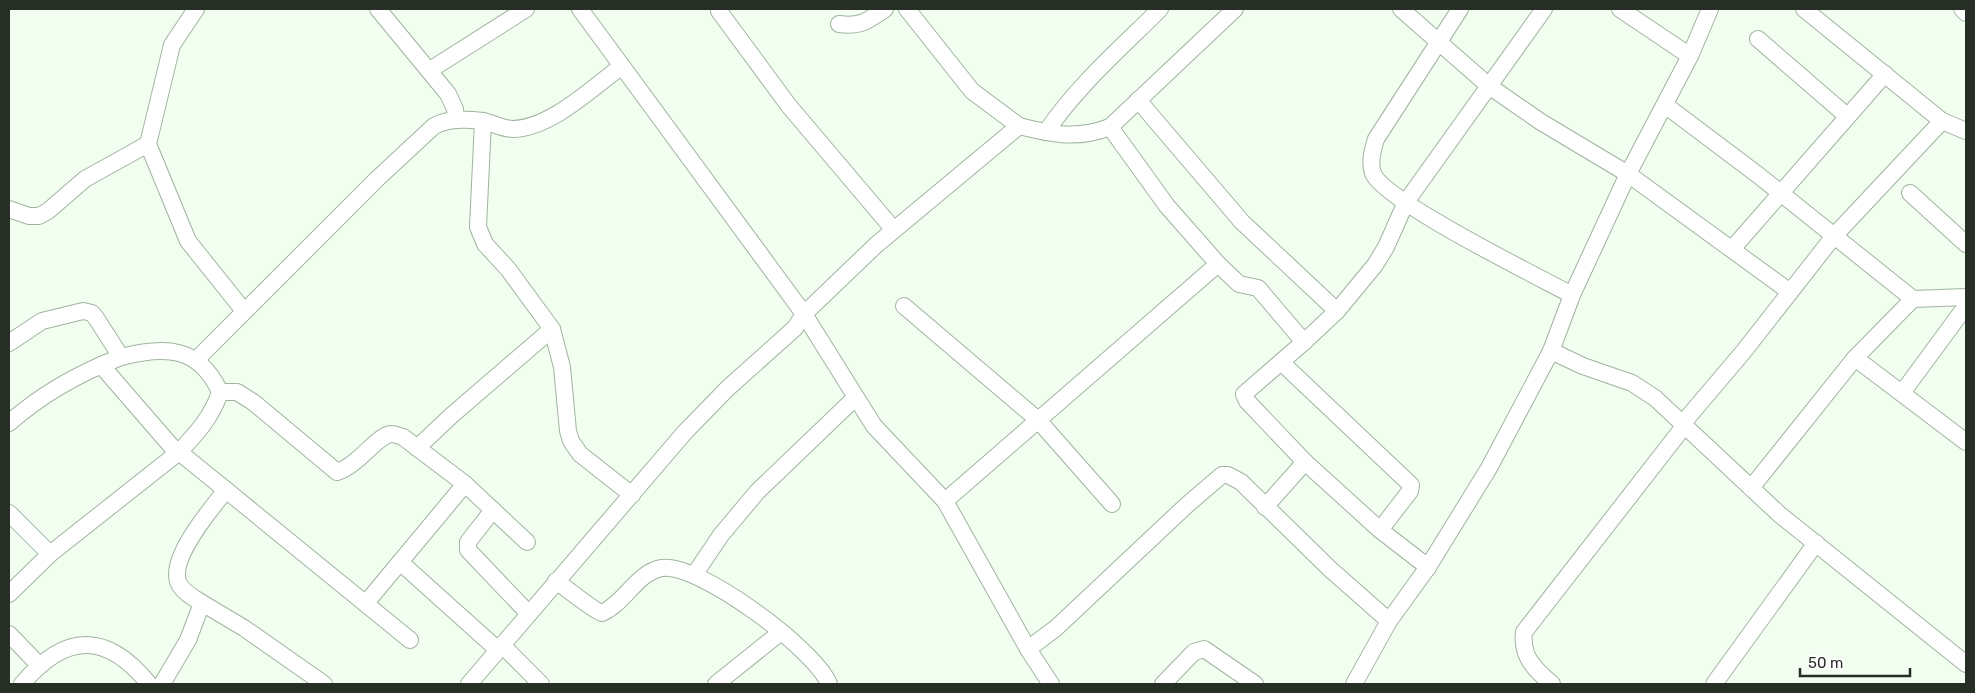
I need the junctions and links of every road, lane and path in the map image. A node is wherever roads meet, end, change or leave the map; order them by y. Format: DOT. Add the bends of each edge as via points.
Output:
graph roads {
  1 [pos="196,9"];
  2 [pos="378,9"];
  3 [pos="526,9"];
  4 [pos="580,9"];
  5 [pos="885,9"];
  6 [pos="907,9"];
  7 [pos="1160,9"];
  8 [pos="1235,9"];
  9 [pos="1401,9"];
  10 [pos="1460,9"];
  11 [pos="1544,9"];
  12 [pos="1620,9"];
  13 [pos="1710,9"];
  14 [pos="1806,9"];
  15 [pos="1962,9"];
  16 [pos="719,11"];
  17 [pos="1966,13"];
  18 [pos="839,24"];
  19 [pos="1758,39"];
  20 [pos="1438,42"];
  21 [pos="1690,56"];
  22 [pos="622,66"];
  23 [pos="430,70"];
  24 [pos="1885,74"];
  25 [pos="1489,86"];
  26 [pos="1138,100"];
  27 [pos="1665,105"];
  28 [pos="1847,116"];
  29 [pos="456,120"];
  30 [pos="1942,120"];
  31 [pos="483,121"];
  32 [pos="1019,126"];
  33 [pos="1110,128"];
  34 [pos="1966,131"];
  35 [pos="1046,132"];
  36 [pos="148,144"];
  37 [pos="1628,174"];
  38 [pos="1779,193"];
  39 [pos="1910,193"];
  40 [pos="1406,202"];
  41 [pos="9,209"];
  42 [pos="894,230"];
  43 [pos="1834,236"];
  44 [pos="1966,244"];
  45 [pos="1732,250"];
  46 [pos="1218,264"];
  47 [pos="1790,292"];
  48 [pos="1572,294"];
  49 [pos="1966,297"];
  50 [pos="1913,299"];
  51 [pos="904,306"];
  52 [pos="1966,306"];
  53 [pos="244,311"];
  54 [pos="1337,311"];
  55 [pos="804,314"];
  56 [pos="552,328"];
  57 [pos="1304,342"];
  58 [pos="9,343"];
  59 [pos="1551,351"];
  60 [pos="121,358"];
  61 [pos="1855,358"];
  62 [pos="196,360"];
  63 [pos="1281,362"];
  64 [pos="101,365"];
  65 [pos="220,392"];
  66 [pos="1902,393"];
  67 [pos="855,398"];
  68 [pos="1038,420"];
  69 [pos="9,423"];
  70 [pos="1684,424"];
  71 [pos="1966,442"];
  72 [pos="417,448"];
  73 [pos="179,453"];
  74 [pos="1305,462"];
  75 [pos="465,484"];
  76 [pos="1751,488"];
  77 [pos="226,490"];
  78 [pos="632,495"];
  79 [pos="945,502"];
  80 [pos="1112,504"];
  81 [pos="1265,507"];
  82 [pos="493,510"];
  83 [pos="9,513"];
  84 [pos="1380,530"];
  85 [pos="527,542"];
  86 [pos="1816,543"];
  87 [pos="50,554"];
  88 [pos="400,562"];
  89 [pos="1428,568"];
  90 [pos="694,575"];
  91 [pos="556,581"];
  92 [pos="9,594"];
  93 [pos="366,603"];
  94 [pos="202,604"];
  95 [pos="529,614"];
  96 [pos="1389,622"];
  97 [pos="781,632"];
  98 [pos="9,634"];
  99 [pos="410,640"];
  100 [pos="500,647"];
  101 [pos="1028,650"];
  102 [pos="1966,664"];
  103 [pos="39,665"];
  104 [pos="22,684"];
  105 [pos="149,684"];
  106 [pos="162,684"];
  107 [pos="324,684"];
  108 [pos="469,684"];
  109 [pos="541,684"];
  110 [pos="716,684"];
  111 [pos="829,684"];
  112 [pos="1051,684"];
  113 [pos="1163,684"];
  114 [pos="1255,684"];
  115 [pos="1354,684"];
  116 [pos="1552,684"];
  117 [pos="1714,684"];
  1 -- 36 [label="street" via="172,45"];
  2 -- 23 [label="street"];
  3 -- 23 [label="street"];
  4 -- 22 [label="street"];
  5 -- 18 [label="street" via="854,26"];
  6 -- 32 [label="street" via="972,91"];
  7 -- 35 [label="street" via="1086,81"];
  8 -- 26 [label="street"];
  9 -- 20 [label="street"];
  10 -- 20 [label="street"];
  11 -- 25 [label="street"];
  12 -- 21 [label="street"];
  13 -- 21 [label="street"];
  14 -- 24 [label="street"];
  15 -- 17 [label="street"];
  16 -- 42 [label="street" via="789,106"];
  19 -- 28 [label="street"];
  20 -- 25 [label="street"];
  20 -- 40 [label="street" via="1376,139 1372,151 1373,173 1380,184"];
  21 -- 27 [label="street"];
  22 -- 31 [label="street" via="544,121 529,127 511,129"];
  22 -- 55 [label="street"];
  23 -- 29 [label="street" via="448,94"];
  24 -- 28 [label="street"];
  24 -- 30 [label="street"];
  25 -- 37 [label="street" via="1541,122"];
  25 -- 40 [label="street"];
  26 -- 33 [label="street"];
  26 -- 54 [label="street" via="1242,222"];
  27 -- 37 [label="street"];
  27 -- 38 [label="street"];
  28 -- 38 [label="street"];
  29 -- 31 [label="street"];
  29 -- 53 [label="street" via="444,121 424,134"];
  30 -- 34 [label="street"];
  30 -- 43 [label="street"];
  31 -- 56 [label="street" via="478,227 485,244"];
  32 -- 35 [label="street"];
  32 -- 42 [label="street"];
  33 -- 35 [label="street" via="1085,135 1062,136"];
  33 -- 46 [label="street" via="1167,206"];
  36 -- 41 [label="street" via="85,179 38,216"];
  36 -- 53 [label="street" via="188,241"];
  37 -- 45 [label="street"];
  37 -- 48 [label="street"];
  38 -- 43 [label="street"];
  38 -- 45 [label="street"];
  39 -- 44 [label="street"];
  40 -- 48 [label="street" via="1434,221"];
  40 -- 54 [label="street" via="1375,265"];
  42 -- 55 [label="street"];
  43 -- 47 [label="street"];
  43 -- 50 [label="street"];
  45 -- 47 [label="street"];
  46 -- 57 [label="street" via="1239,284 1258,288"];
  46 -- 68 [label="street"];
  47 -- 70 [label="street"];
  48 -- 59 [label="street"];
  49 -- 50 [label="street"];
  50 -- 61 [label="street"];
  51 -- 68 [label="street"];
  52 -- 66 [label="street"];
  53 -- 62 [label="street"];
  54 -- 57 [label="street"];
  55 -- 67 [label="street"];
  55 -- 78 [label="street" via="795,328 685,432"];
  56 -- 72 [label="street"];
  56 -- 78 [label="street" via="562,367 568,431 572,441 580,454"];
  57 -- 63 [label="street"];
  58 -- 60 [label="street" via="42,320 83,311 92,313"];
  59 -- 70 [label="street" via="1632,383"];
  59 -- 89 [label="street" via="1489,468"];
  60 -- 62 [label="street" via="147,352 170,352 186,354"];
  60 -- 64 [label="street"];
  61 -- 66 [label="street"];
  61 -- 76 [label="street"];
  62 -- 65 [label="street" via="213,377"];
  63 -- 74 [label="street" via="1249,389 1244,398"];
  63 -- 84 [label="street" via="1410,485 1410,491"];
  64 -- 69 [label="street" via="34,401"];
  64 -- 73 [label="street"];
  65 -- 72 [label="street" via="237,392 253,402 337,472 346,470 380,440 392,434 403,437"];
  65 -- 73 [label="street" via="203,427"];
  66 -- 71 [label="street"];
  67 -- 79 [label="street" via="874,426"];
  67 -- 90 [label="street" via="757,492 721,535"];
  68 -- 79 [label="street"];
  68 -- 80 [label="street"];
  70 -- 76 [label="street"];
  70 -- 116 [label="street" via="1524,632 1526,655 1536,670"];
  72 -- 75 [label="street"];
  73 -- 77 [label="street"];
  73 -- 87 [label="street"];
  74 -- 81 [label="street"];
  74 -- 84 [label="street"];
  75 -- 82 [label="street"];
  75 -- 88 [label="street"];
  76 -- 86 [label="street"];
  77 -- 93 [label="street"];
  77 -- 94 [label="street" via="178,562 179,584"];
  78 -- 91 [label="street"];
  79 -- 101 [label="street"];
  81 -- 96 [label="street"];
  81 -- 101 [label="street" via="1241,482 1228,475 1222,476"];
  82 -- 85 [label="street"];
  82 -- 95 [label="street" via="468,542 468,550"];
  83 -- 87 [label="street"];
  84 -- 89 [label="street"];
  86 -- 102 [label="street"];
  86 -- 117 [label="street"];
  87 -- 92 [label="street"];
  88 -- 93 [label="street"];
  88 -- 100 [label="street"];
  89 -- 96 [label="street"];
  90 -- 91 [label="street" via="672,567 649,572 602,613"];
  90 -- 97 [label="street" via="768,620"];
  91 -- 95 [label="street"];
  93 -- 99 [label="street"];
  94 -- 106 [label="street" via="188,640"];
  94 -- 107 [label="street" via="244,628"];
  95 -- 100 [label="street"];
  96 -- 115 [label="street"];
  97 -- 110 [label="street"];
  97 -- 111 [label="street" via="824,672"];
  98 -- 103 [label="street"];
  100 -- 108 [label="street"];
  100 -- 109 [label="street"];
  101 -- 112 [label="street"];
  103 -- 104 [label="street"];
  103 -- 105 [label="street" via="65,649 87,643 107,649 139,672"];
  113 -- 114 [label="street" via="1194,652 1204,648"];
}
